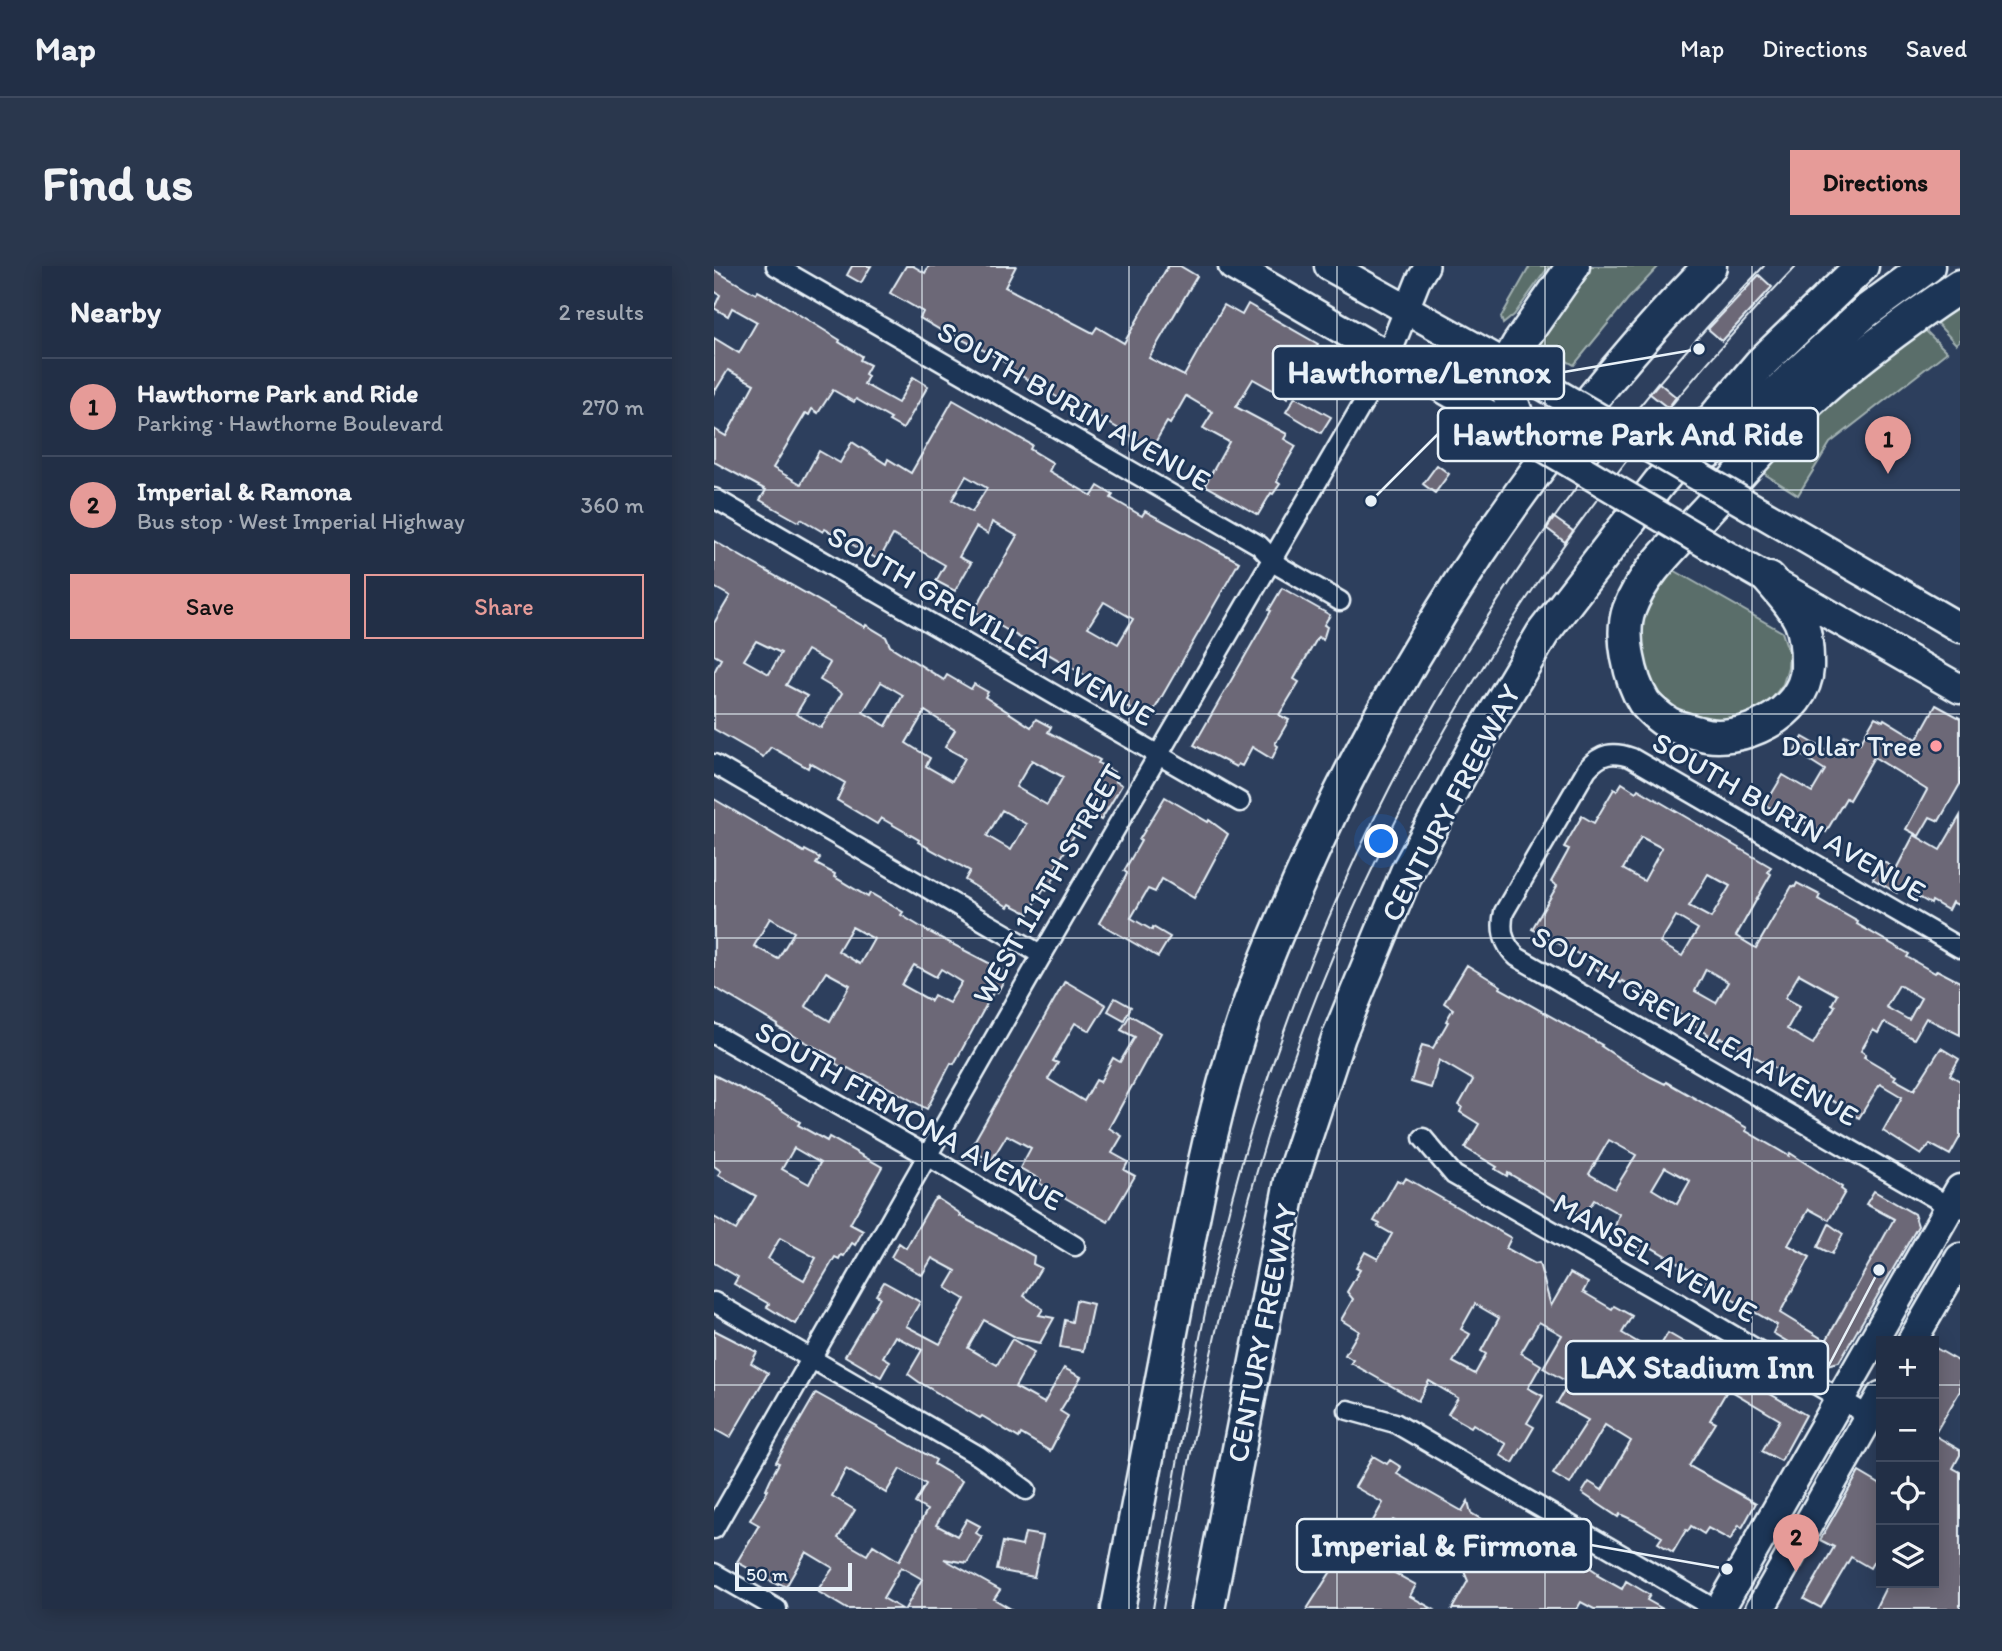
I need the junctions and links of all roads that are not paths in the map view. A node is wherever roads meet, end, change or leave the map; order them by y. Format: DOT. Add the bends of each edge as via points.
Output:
graph roads {
  1 [pos="776,266"];
  2 [pos="1233,266"];
  3 [pos="1329,266"];
  4 [pos="1427,266"];
  5 [pos="1573,266"];
  6 [pos="1710,266"];
  7 [pos="1862,266"];
  8 [pos="1928,266"];
  9 [pos="1960,286"];
  10 [pos="1406,310"];
  11 [pos="1388,356"];
  12 [pos="1507,365"];
  13 [pos="1519,427"];
  14 [pos="1660,483"];
  15 [pos="714,498"];
  16 [pos="1272,558"];
  17 [pos="1769,579"];
  18 [pos="1340,601"];
  19 [pos="1960,628"];
  20 [pos="1960,689"];
  21 [pos="1158,755"];
  22 [pos="714,764"];
  23 [pos="1240,802"];
  24 [pos="1546,840"];
  25 [pos="1960,948"];
  26 [pos="1042,955"];
  27 [pos="714,1034"];
  28 [pos="1423,1138"];
  29 [pos="928,1156"];
  30 [pos="1957,1201"];
  31 [pos="1075,1246"];
  32 [pos="1960,1258"];
  33 [pos="714,1302"];
  34 [pos="1915,1336"];
  35 [pos="813,1359"];
  36 [pos="1840,1398"];
  37 [pos="1875,1406"];
  38 [pos="1348,1410"];
  39 [pos="1026,1490"];
  40 [pos="714,1529"];
  41 [pos="714,1573"];
  42 [pos="777,1609"];
  43 [pos="1118,1609"];
  44 [pos="1208,1609"];
  45 [pos="1714,1609"];
  46 [pos="1720,1609"];
  47 [pos="1760,1609"];
  1 -- 16 [label="street, SOUTH BURIN AVENUE" via="1259,545"];
  2 -- 11 [label="main road"];
  3 -- 10 [label="main road"];
  4 -- 10 [label="street, WEST 111TH STREET"];
  5 -- 12 [label="highway"];
  6 -- 43 [label="highway" via="1598,391 1451,598 1385,705 1276,934 1229,1068 1204,1163"];
  7 -- 14 [label="highway, CENTURY FREEWAY" via="1760,364"];
  8 -- 14 [label="highway" via="1865,312 1720,444"];
  9 -- 17 [label="highway" via="1794,416 1646,576 1628,612 1625,645 1644,703 1669,724 1706,735 1746,733 1782,714 1806,681 1806,634 1796,610"];
  10 -- 11 [label="street, WEST 111TH STREET"];
  10 -- 12 [label="main road"];
  11 -- 13 [label="main road"];
  11 -- 16 [label="street, WEST 111TH STREET"];
  12 -- 13 [label="highway" via="1509,394"];
  12 -- 19 [label="main road, bridge"];
  13 -- 17 [label="main road, bridge"];
  14 -- 44 [label="highway, CENTURY FREEWAY" via="1543,634 1479,740 1407,872 1339,1036 1291,1181"];
  15 -- 21 [label="street, SOUTH GREVILLEA AVENUE"];
  16 -- 18 [label="street, SOUTH BURIN AVENUE"];
  16 -- 21 [label="street, WEST 111TH STREET"];
  17 -- 20 [label="main road"];
  21 -- 23 [label="street, SOUTH GREVILLEA AVENUE"];
  21 -- 26 [label="street, WEST 111TH STREET"];
  22 -- 26 [label="street"];
  24 -- 25 [label="street, SOUTH BURIN AVENUE" via="1587,769 1596,759 1619,753"];
  24 -- 30 [label="street, SOUTH GREVILLEA AVENUE" via="1504,912 1503,936 1517,957"];
  26 -- 29 [label="street, WEST 111TH STREET"];
  27 -- 29 [label="street, SOUTH FIRMONA AVENUE"];
  28 -- 36 [label="street, MANSEL AVENUE" via="1454,1175"];
  29 -- 31 [label="street, SOUTH FIRMONA AVENUE"];
  29 -- 35 [label="street, WEST 111TH STREET"];
  30 -- 36 [label="main road"];
  32 -- 34 [label="main road"];
  33 -- 35 [label="street"];
  35 -- 39 [label="street" via="979,1455"];
  35 -- 40 [label="street, WEST 111TH STREET"];
  36 -- 37 [label="street, MANSEL AVENUE"];
  36 -- 46 [label="main road"];
  37 -- 47 [label="main road"];
  38 -- 45 [label="street" via="1395,1423"];
  41 -- 42 [label="street"];
}
